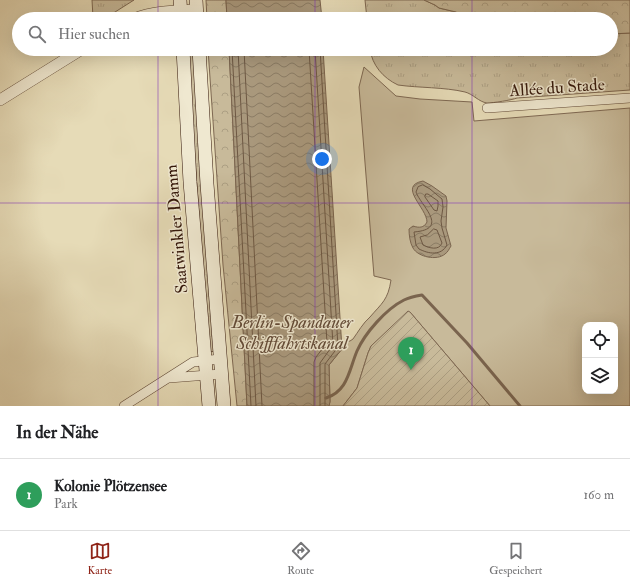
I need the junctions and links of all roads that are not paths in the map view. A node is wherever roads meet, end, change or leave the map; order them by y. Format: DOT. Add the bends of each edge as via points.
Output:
graph roads {
  1 [pos="181,10"];
  2 [pos="197,10"];
  3 [pos="162,12"];
  4 [pos="71,56"];
  5 [pos="183,56"];
  6 [pos="199,56"];
  7 [pos="630,98"];
  8 [pos="0,100"];
  9 [pos="487,108"];
  10 [pos="220,359"];
  11 [pos="205,361"];
  12 [pos="221,374"];
  13 [pos="206,375"];
  14 [pos="168,379"];
  15 [pos="124,406"];
  16 [pos="209,406"];
  17 [pos="224,406"];
  1 -- 2 [label="street"];
  1 -- 3 [label="street"];
  4 -- 8 [label="street"];
  5 -- 11 [label="main road, Saatwinkler Damm" via="190,182"];
  6 -- 10 [label="main road, Saatwinkler Damm"];
  7 -- 9 [label="street, Allée du Stade"];
  10 -- 11 [label="street"];
  10 -- 12 [label="main road, Saatwinkler Damm"];
  11 -- 13 [label="main road, Saatwinkler Damm"];
  11 -- 14 [label="street" via="194,362"];
  12 -- 13 [label="street"];
  12 -- 17 [label="main road, Saatwinkler Damm"];
  13 -- 14 [label="street"];
  13 -- 16 [label="main road, Saatwinkler Damm"];
  14 -- 15 [label="street"];
}
